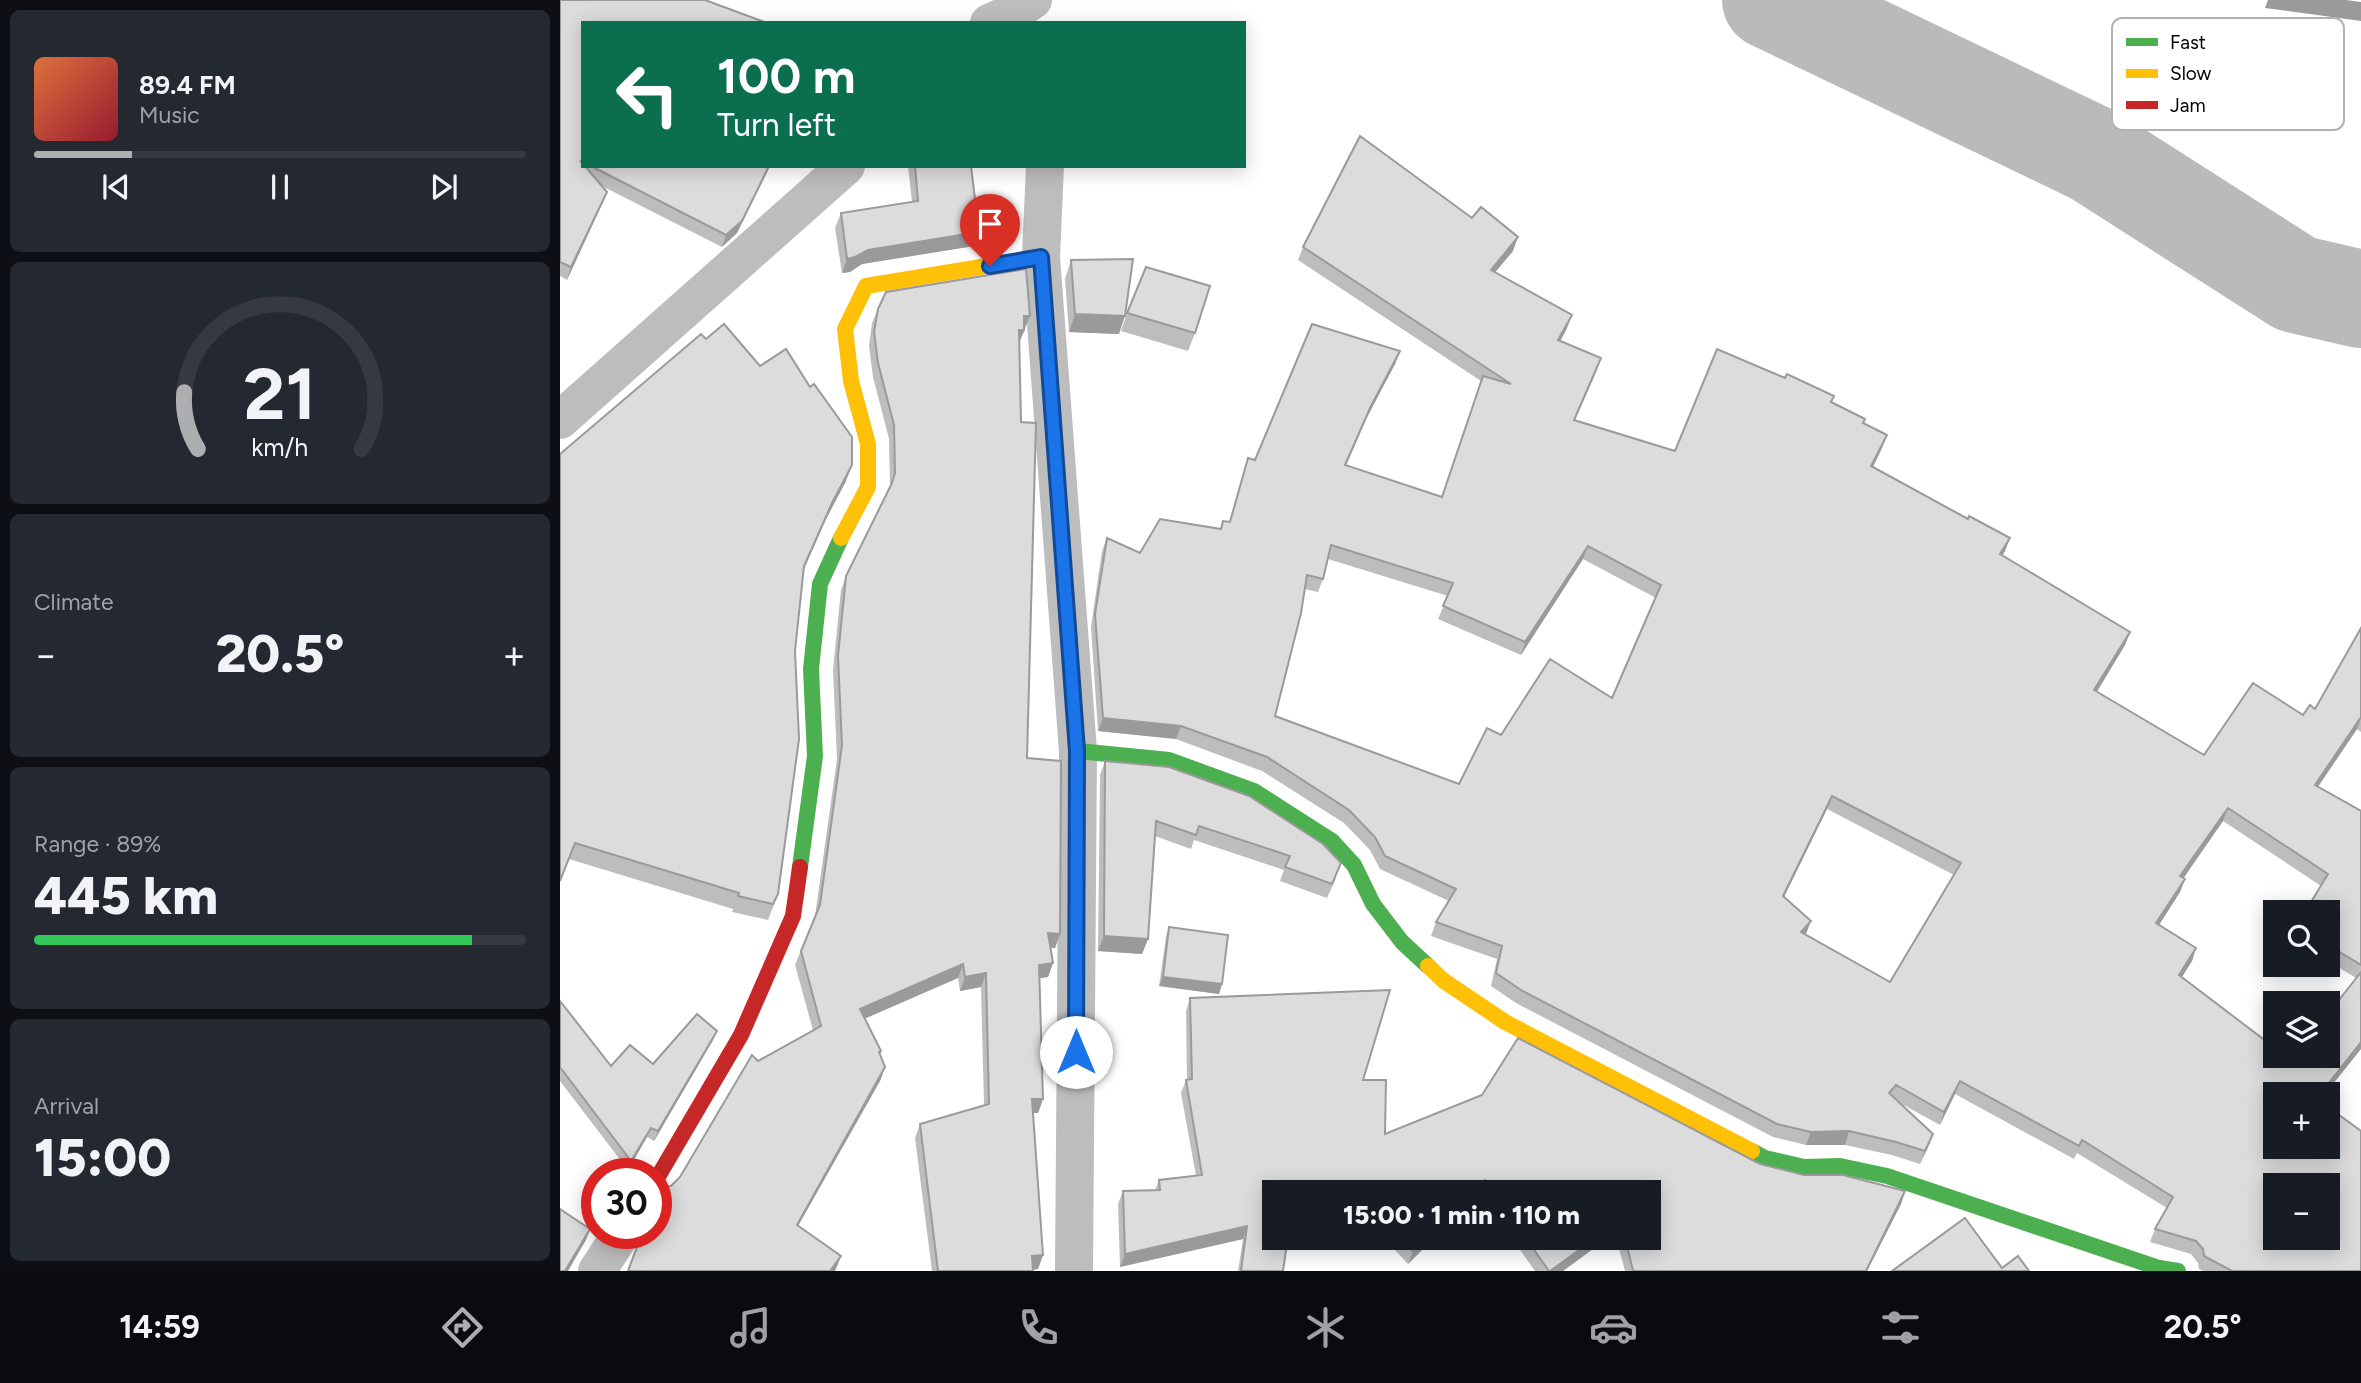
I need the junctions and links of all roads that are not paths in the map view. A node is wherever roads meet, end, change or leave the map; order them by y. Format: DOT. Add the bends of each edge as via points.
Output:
graph roads {
  1 [pos="1033,0"];
  2 [pos="1054,0"];
  3 [pos="993,21"];
  4 [pos="1053,21"];
  5 [pos="844,168"];
  6 [pos="1045,168"];
  7 [pos="1041,257"];
  8 [pos="560,421"];
  9 [pos="1077,751"];
  10 [pos="670,1158"];
  11 [pos="611,1249"];
  12 [pos="597,1271"];
  13 [pos="1074,1271"];
  14 [pos="2178,1271"];
  1 -- 3 [label="street"];
  2 -- 4 [label="street"];
  5 -- 8 [label="street"];
  6 -- 7 [label="street"];
  7 -- 9 [label="street"];
  7 -- 10 [label="street" via="866,286 845,329 850,381 868,444 868,486 820,584 811,669 815,756 793,916 741,1035"];
  9 -- 13 [label="street"];
  9 -- 14 [label="street" via="1169,760 1254,791 1332,841 1354,865 1373,904 1402,942 1444,981 1505,1022 1765,1158 1888,1176"];
  11 -- 12 [label="street"];
}
